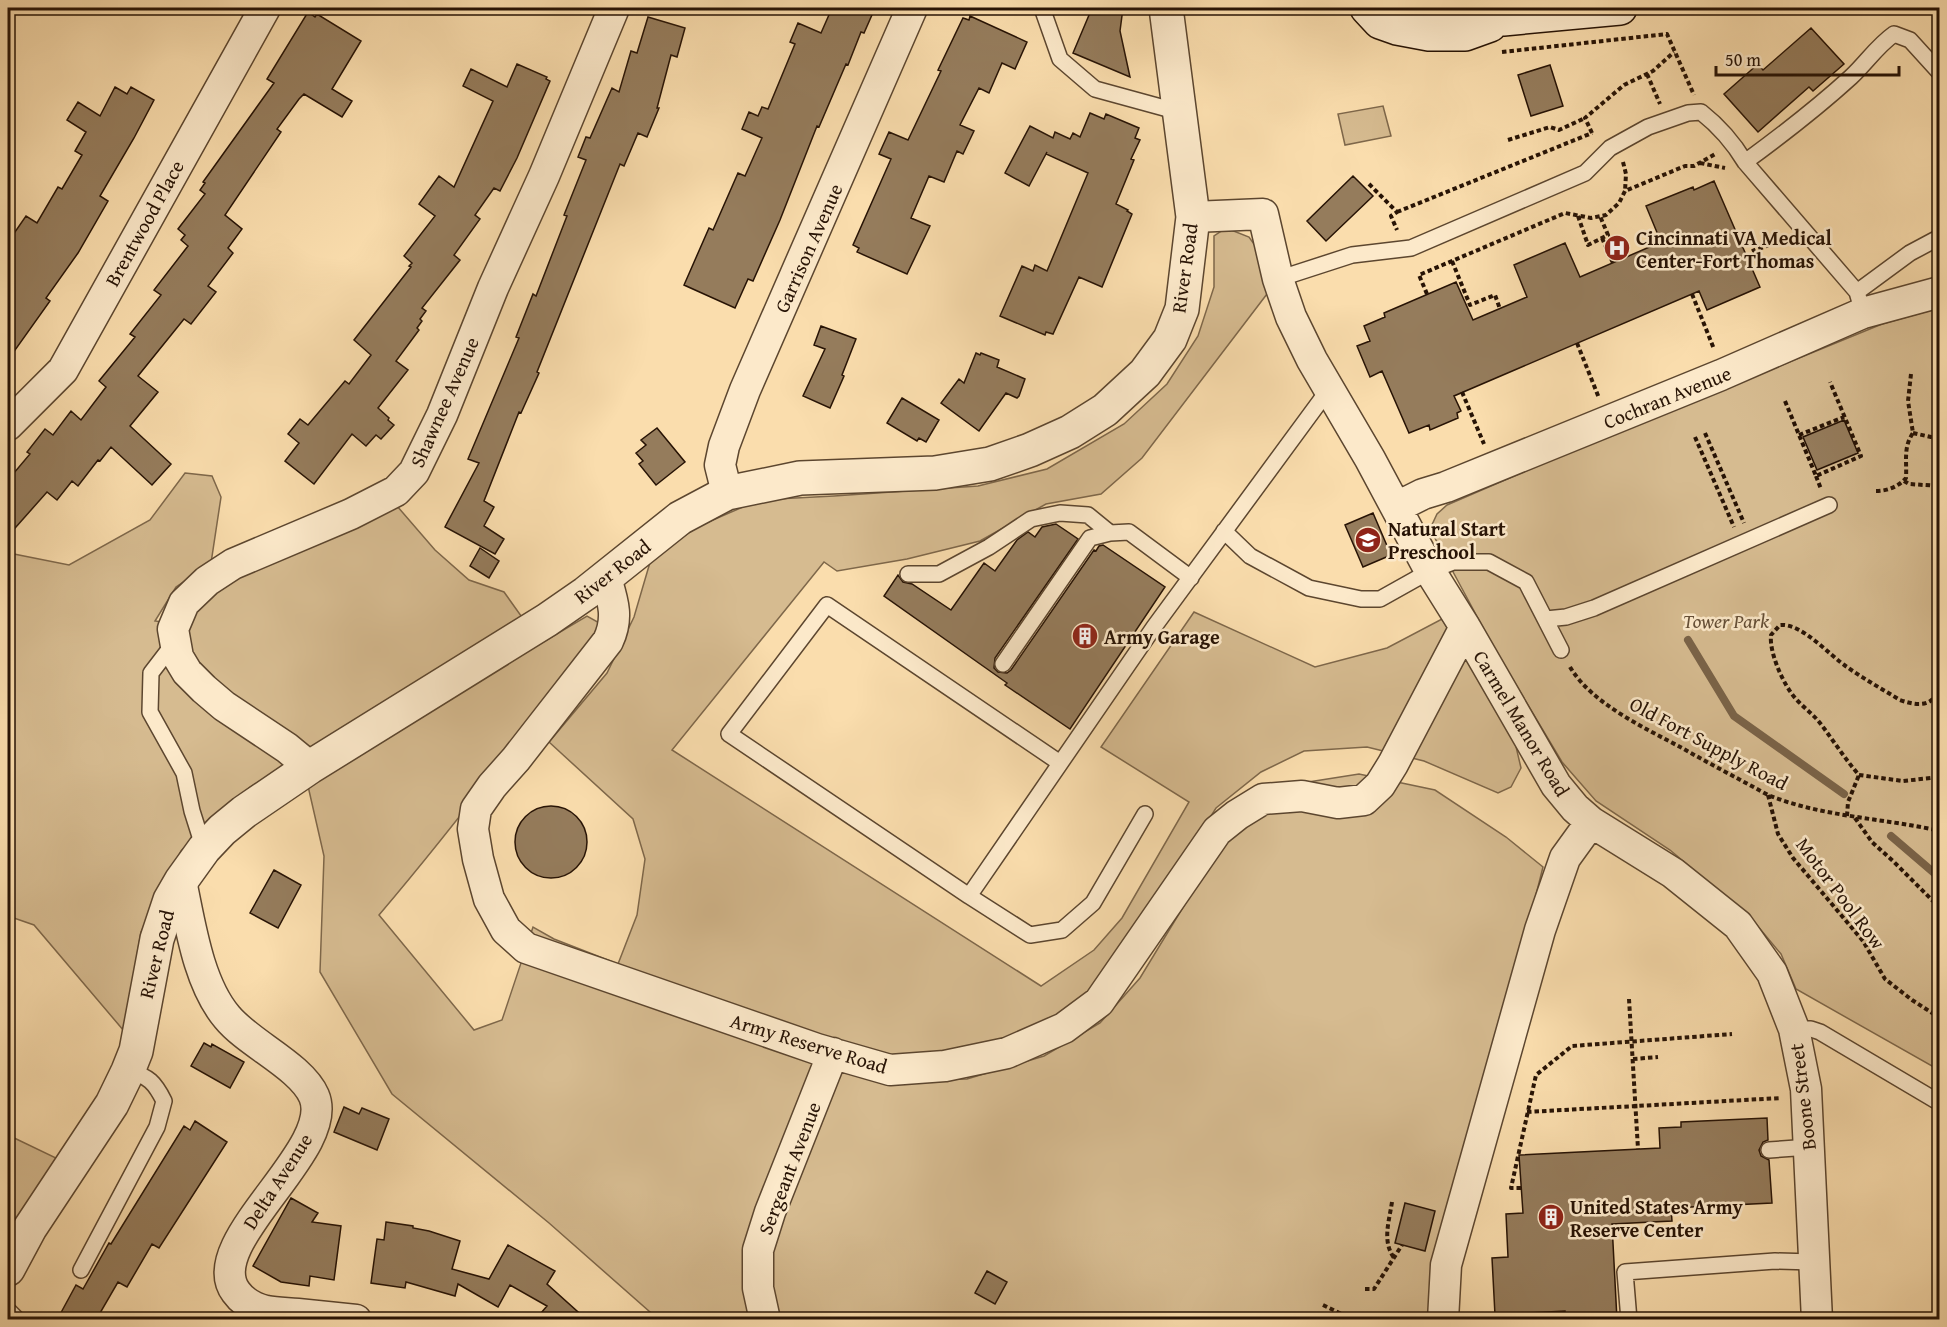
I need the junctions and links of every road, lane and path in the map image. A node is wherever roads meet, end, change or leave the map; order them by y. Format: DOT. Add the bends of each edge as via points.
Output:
graph roads {
  1 [pos="265,8"];
  2 [pos="614,8"];
  3 [pos="912,8"];
  4 [pos="1042,8"];
  5 [pos="1166,8"];
  6 [pos="1367,8"];
  7 [pos="1417,8"];
  8 [pos="1620,8"];
  9 [pos="1503,20"];
  10 [pos="1674,52"];
  11 [pos="1494,53"];
  12 [pos="1940,73"];
  13 [pos="1647,74"];
  14 [pos="1179,112"];
  15 [pos="1701,112"];
  16 [pos="1585,118"];
  17 [pos="1667,121"];
  18 [pos="1508,140"];
  19 [pos="1734,144"];
  20 [pos="1619,154"];
  21 [pos="1745,162"];
  22 [pos="1369,184"];
  23 [pos="1625,191"];
  24 [pos="1397,212"];
  25 [pos="1578,216"];
  26 [pos="1600,216"];
  27 [pos="1193,217"];
  28 [pos="1804,231"];
  29 [pos="1940,237"];
  30 [pos="1602,238"];
  31 [pos="1739,239"];
  32 [pos="1404,249"];
  33 [pos="1452,261"];
  34 [pos="1612,263"];
  35 [pos="1278,279"];
  36 [pos="1940,292"];
  37 [pos="1427,294"];
  38 [pos="1692,294"];
  39 [pos="1860,302"];
  40 [pos="1500,309"];
  41 [pos="1577,343"];
  42 [pos="1718,359"];
  43 [pos="1911,374"];
  44 [pos="1830,382"];
  45 [pos="1329,389"];
  46 [pos="1462,392"];
  47 [pos="1785,401"];
  48 [pos="1603,406"];
  49 [pos="1844,417"];
  50 [pos="8,425"];
  51 [pos="1704,433"];
  52 [pos="1913,434"];
  53 [pos="1799,435"];
  54 [pos="1695,436"];
  55 [pos="1940,439"];
  56 [pos="1488,453"];
  57 [pos="1904,481"];
  58 [pos="1940,486"];
  59 [pos="1876,491"];
  60 [pos="727,493"];
  61 [pos="1828,506"];
  62 [pos="1397,507"];
  63 [pos="1224,531"];
  64 [pos="1110,533"];
  65 [pos="1746,542"];
  66 [pos="1430,571"];
  67 [pos="908,574"];
  68 [pos="606,578"];
  69 [pos="1191,578"];
  70 [pos="1546,619"];
  71 [pos="1465,627"];
  72 [pos="174,643"];
  73 [pos="1561,650"];
  74 [pos="1003,664"];
  75 [pos="1940,686"];
  76 [pos="1060,764"];
  77 [pos="310,767"];
  78 [pos="1859,776"];
  79 [pos="1940,777"];
  80 [pos="1768,795"];
  81 [pos="1145,814"];
  82 [pos="1847,816"];
  83 [pos="1854,818"];
  84 [pos="1591,822"];
  85 [pos="1940,831"];
  86 [pos="204,849"];
  87 [pos="181,880"];
  88 [pos="969,896"];
  89 [pos="1940,910"];
  90 [pos="1629,999"];
  91 [pos="1940,1018"];
  92 [pos="1794,1029"];
  93 [pos="1732,1034"];
  94 [pos="1631,1042"];
  95 [pos="833,1053"];
  96 [pos="1658,1057"];
  97 [pos="1633,1059"];
  98 [pos="128,1071"];
  99 [pos="1807,1096"];
  100 [pos="1940,1103"];
  101 [pos="1636,1106"];
  102 [pos="1527,1112"];
  103 [pos="1810,1147"];
  104 [pos="1638,1149"];
  105 [pos="1769,1150"];
  106 [pos="1521,1188"];
  107 [pos="1392,1202"];
  108 [pos="1402,1245"];
  109 [pos="1394,1258"];
  110 [pos="1814,1262"];
  111 [pos="8,1269"];
  112 [pos="81,1270"];
  113 [pos="1365,1289"];
  114 [pos="1323,1305"];
  115 [pos="8,1310"];
  116 [pos="1352,1319"];
  117 [pos="18,1320"];
  118 [pos="356,1320"];
  119 [pos="765,1320"];
  120 [pos="1443,1320"];
  121 [pos="1629,1320"];
  122 [pos="1817,1320"];
  1 -- 50 [label="street, Brentwood Place" via="63,370"];
  2 -- 72 [label="street, Shawnee Avenue" via="442,415 414,472 396,491 326,526 233,564 207,581 184,603 173,629"];
  3 -- 60 [label="street, Garrison Avenue" via="748,382 720,465"];
  4 -- 14 [label="lane" via="1060,59 1095,89"];
  5 -- 14 [label="street, River Road"];
  6 -- 9 [label="street" via="1380,22 1429,34 1465,34"];
  7 -- 9 [label="street"];
  8 -- 9 [label="street"];
  10 -- 11 [label="path" via="1667,34"];
  10 -- 13 [label="path"];
  10 -- 15 [label="path"];
  12 -- 21 [label="lane" via="1910,40 1894,34 1797,125"];
  13 -- 16 [label="path" via="1624,85"];
  13 -- 17 [label="path"];
  14 -- 27 [label="street, River Road"];
  15 -- 17 [label="lane"];
  15 -- 19 [label="lane"];
  16 -- 18 [label="path" via="1559,130 1550,127"];
  16 -- 24 [label="path" via="1593,134"];
  17 -- 32 [label="lane" via="1610,148 1585,173"];
  19 -- 21 [label="lane"];
  19 -- 23 [label="path" via="1694,166 1685,166"];
  20 -- 23 [label="path" via="1626,174"];
  21 -- 28 [label="lane"];
  22 -- 24 [label="path"];
  23 -- 26 [label="path" via="1619,203"];
  24 -- 32 [label="path" via="1391,216"];
  25 -- 26 [label="path"];
  25 -- 30 [label="path" via="1588,245"];
  25 -- 33 [label="path" via="1565,213"];
  26 -- 30 [label="path" via="1608,235"];
  27 -- 35 [label="street, Carmel Manor Road" via="1263,214"];
  27 -- 60 [label="street, River Road" via="1182,309 1170,339 1145,373 1105,410 1070,432 990,464 935,473 800,478"];
  28 -- 31 [label="path" via="1754,250 1747,236"];
  28 -- 39 [label="lane"];
  29 -- 39 [label="lane" via="1910,253"];
  30 -- 34 [label="path"];
  32 -- 35 [label="lane" via="1352,255"];
  33 -- 37 [label="path" via="1419,275"];
  33 -- 40 [label="path" via="1470,305 1495,295"];
  35 -- 45 [label="street, Carmel Manor Road" via="1291,317"];
  36 -- 39 [label="street, Cochran Avenue"];
  38 -- 42 [label="path"];
  39 -- 62 [label="street, Cochran Avenue" via="1721,375"];
  41 -- 48 [label="path"];
  43 -- 52 [label="path" via="1908,400"];
  44 -- 49 [label="path"];
  45 -- 62 [label="street, Carmel Manor Road"];
  45 -- 63 [label="lane"];
  46 -- 56 [label="path"];
  47 -- 53 [label="path"];
  49 -- 53 [label="path"];
  49 -- 53 [label="path" via="1861,456 1816,476"];
  51 -- 65 [label="path"];
  52 -- 55 [label="path"];
  52 -- 57 [label="path" via="1906,449"];
  54 -- 65 [label="path"];
  57 -- 58 [label="path"];
  57 -- 59 [label="path"];
  60 -- 68 [label="street, River Road" via="681,518"];
  61 -- 65 [label="lane"];
  62 -- 66 [label="street, Carmel Manor Road"];
  63 -- 66 [label="lane" via="1250,556 1309,588 1361,599 1380,599"];
  63 -- 69 [label="lane"];
  64 -- 67 [label="lane" via="1088,515 1060,513 1031,519 939,574"];
  64 -- 69 [label="lane" via="1129,532"];
  64 -- 74 [label="lane" via="1090,538"];
  65 -- 70 [label="lane" via="1594,608"];
  66 -- 70 [label="lane" via="1453,562 1489,562 1526,582"];
  66 -- 71 [label="street, Carmel Manor Road"];
  68 -- 77 [label="street, River Road" via="547,620"];
  68 -- 95 [label="street, Army Reserve Road" via="615,628 608,641 476,809 473,830 489,899 506,930 526,948"];
  69 -- 76 [label="lane"];
  70 -- 73 [label="lane"];
  71 -- 84 [label="street, Carmel Manor Road" via="1556,785"];
  71 -- 95 [label="street, Army Reserve Road" via="1380,785 1364,800 1338,803 1302,796 1263,799 1237,815 1217,831 1099,1002 1064,1028 1007,1053 945,1066 890,1070"];
  72 -- 77 [label="street" via="187,672 204,689"];
  72 -- 86 [label="lane" via="151,673 150,712 184,774"];
  73 -- 80 [label="path, Old Fort Supply Road" via="1589,690 1613,708"];
  75 -- 78 [label="path" via="1934,700 1918,704 1900,700 1796,629 1786,624 1776,628 1770,641 1788,689 1820,723"];
  76 -- 88 [label="lane"];
  76 -- 88 [label="lane" via="827,605 729,734"];
  77 -- 86 [label="street, River Road" via="244,812"];
  78 -- 79 [label="path" via="1903,781"];
  78 -- 82 [label="path" via="1848,802"];
  80 -- 82 [label="path, Old Fort Supply Road"];
  80 -- 91 [label="path, Motor Pool Row" via="1778,834 1793,858 1863,941 1886,979"];
  81 -- 88 [label="lane" via="1093,903 1062,930 1030,935"];
  82 -- 83 [label="path, Old Fort Supply Road"];
  83 -- 85 [label="path, Old Fort Supply Road"];
  83 -- 89 [label="path" via="1872,842"];
  84 -- 92 [label="street, Boone Street" via="1673,873 1738,925 1772,973"];
  84 -- 120 [label="street" via="1565,858 1540,930 1446,1265"];
  86 -- 87 [label="street, River Road"];
  87 -- 98 [label="street, River Road" via="157,939 136,1051"];
  87 -- 118 [label="street, Delta Avenue" via="201,966 213,996 226,1017 291,1070 315,1097 312,1129 287,1173 242,1234 231,1258 232,1287 240,1298 267,1311"];
  90 -- 94 [label="path"];
  92 -- 99 [label="street, Boone Street"];
  92 -- 100 [label="lane" via="1820,1032"];
  93 -- 94 [label="path"];
  94 -- 97 [label="path"];
  94 -- 102 [label="path" via="1572,1046 1536,1074"];
  95 -- 119 [label="street, Sergeant Avenue" via="758,1250 758,1288"];
  96 -- 97 [label="path"];
  97 -- 101 [label="path"];
  98 -- 111 [label="street, River Road" via="112,1104 30,1228"];
  98 -- 112 [label="lane" via="153,1082 164,1101 162,1112"];
  99 -- 101 [label="path"];
  99 -- 103 [label="street, Boone Street"];
  101 -- 102 [label="path"];
  101 -- 104 [label="path"];
  102 -- 106 [label="path" via="1510,1188"];
  103 -- 105 [label="lane"];
  103 -- 110 [label="street, Boone Street"];
  107 -- 109 [label="path" via="1386,1238"];
  108 -- 109 [label="path"];
  109 -- 113 [label="path" via="1374,1289"];
  110 -- 121 [label="lane" via="1625,1272"];
  110 -- 122 [label="street, Boone Street"];
  114 -- 116 [label="path"];
  115 -- 117 [label="lane"];
}
